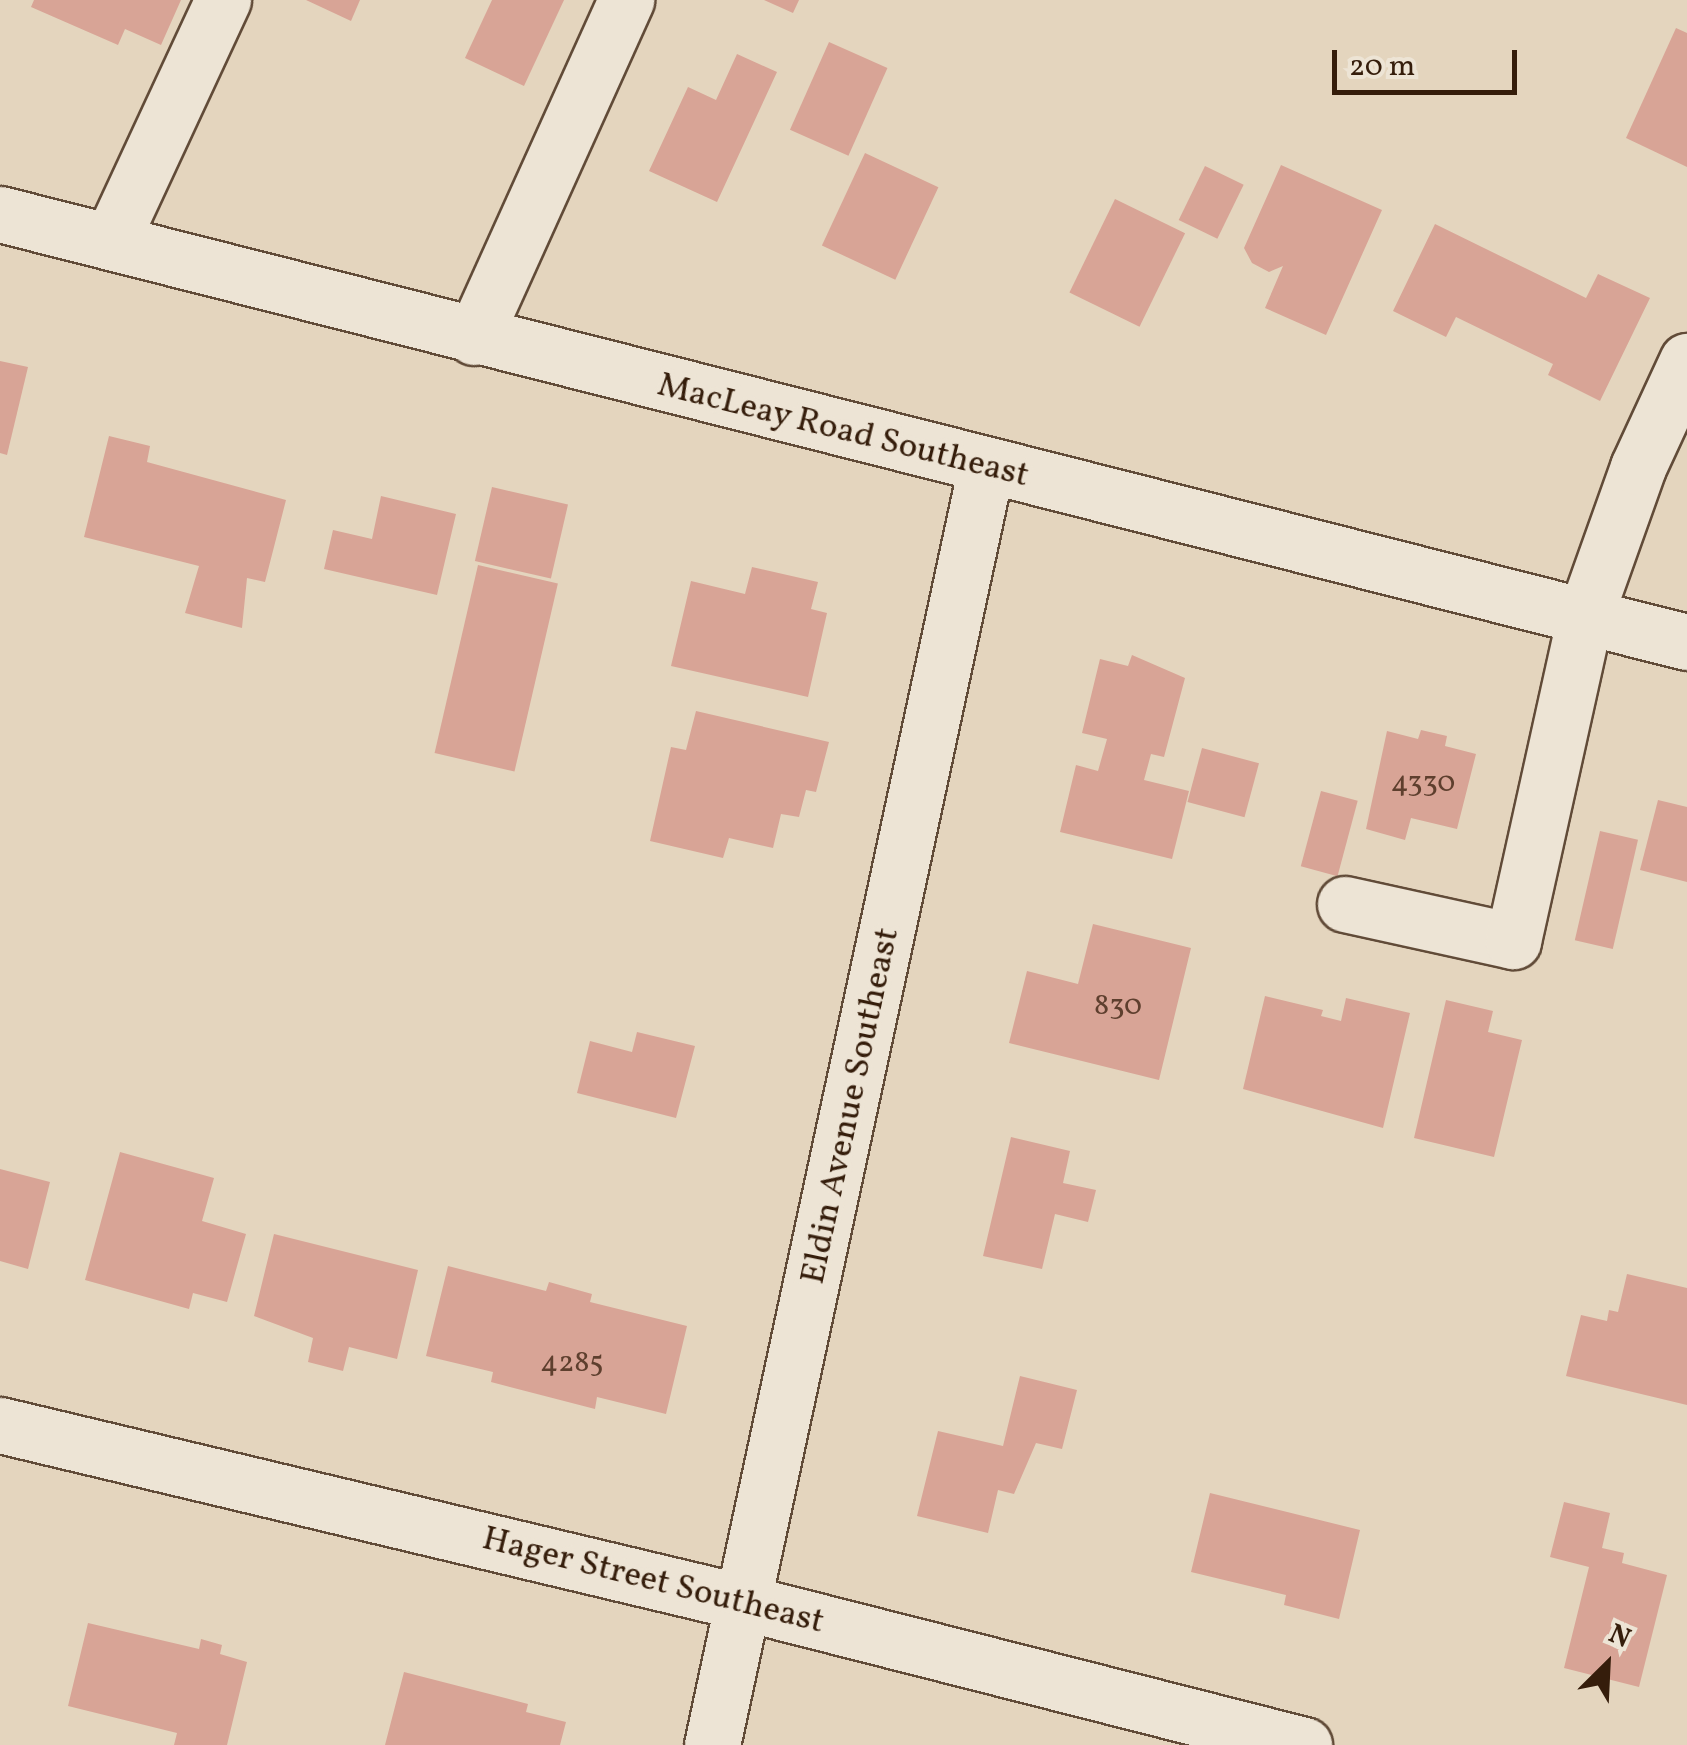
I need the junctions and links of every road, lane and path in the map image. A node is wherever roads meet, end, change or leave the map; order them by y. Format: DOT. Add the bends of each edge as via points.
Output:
graph roads {
  1 [pos="223,0"];
  2 [pos="626,0"];
  3 [pos="0,214"];
  4 [pos="111,241"];
  5 [pos="474,338"];
  6 [pos="1687,361"];
  7 [pos="986,467"];
  8 [pos="1585,616"];
  9 [pos="1687,642"];
  10 [pos="1345,904"];
  11 [pos="0,1425"];
  12 [pos="746,1603"];
  13 [pos="712,1745"];
  14 [pos="1304,1745"];
  1 -- 4 [label="street"];
  2 -- 5 [label="street"];
  3 -- 4 [label="street, MacLeay Road Southeast"];
  4 -- 5 [label="street, MacLeay Road Southeast"];
  5 -- 7 [label="street, MacLeay Road Southeast"];
  6 -- 8 [label="street" via="1638,467"];
  7 -- 8 [label="street, MacLeay Road Southeast"];
  7 -- 12 [label="street, Eldin Avenue Southeast"];
  8 -- 9 [label="street, MacLeay Road Southeast"];
  8 -- 10 [label="street" via="1513,941"];
  11 -- 12 [label="street, Hager Street Southeast"];
  12 -- 13 [label="street, Eldin Avenue Southeast"];
  12 -- 14 [label="street, Hager Street Southeast"];
}
